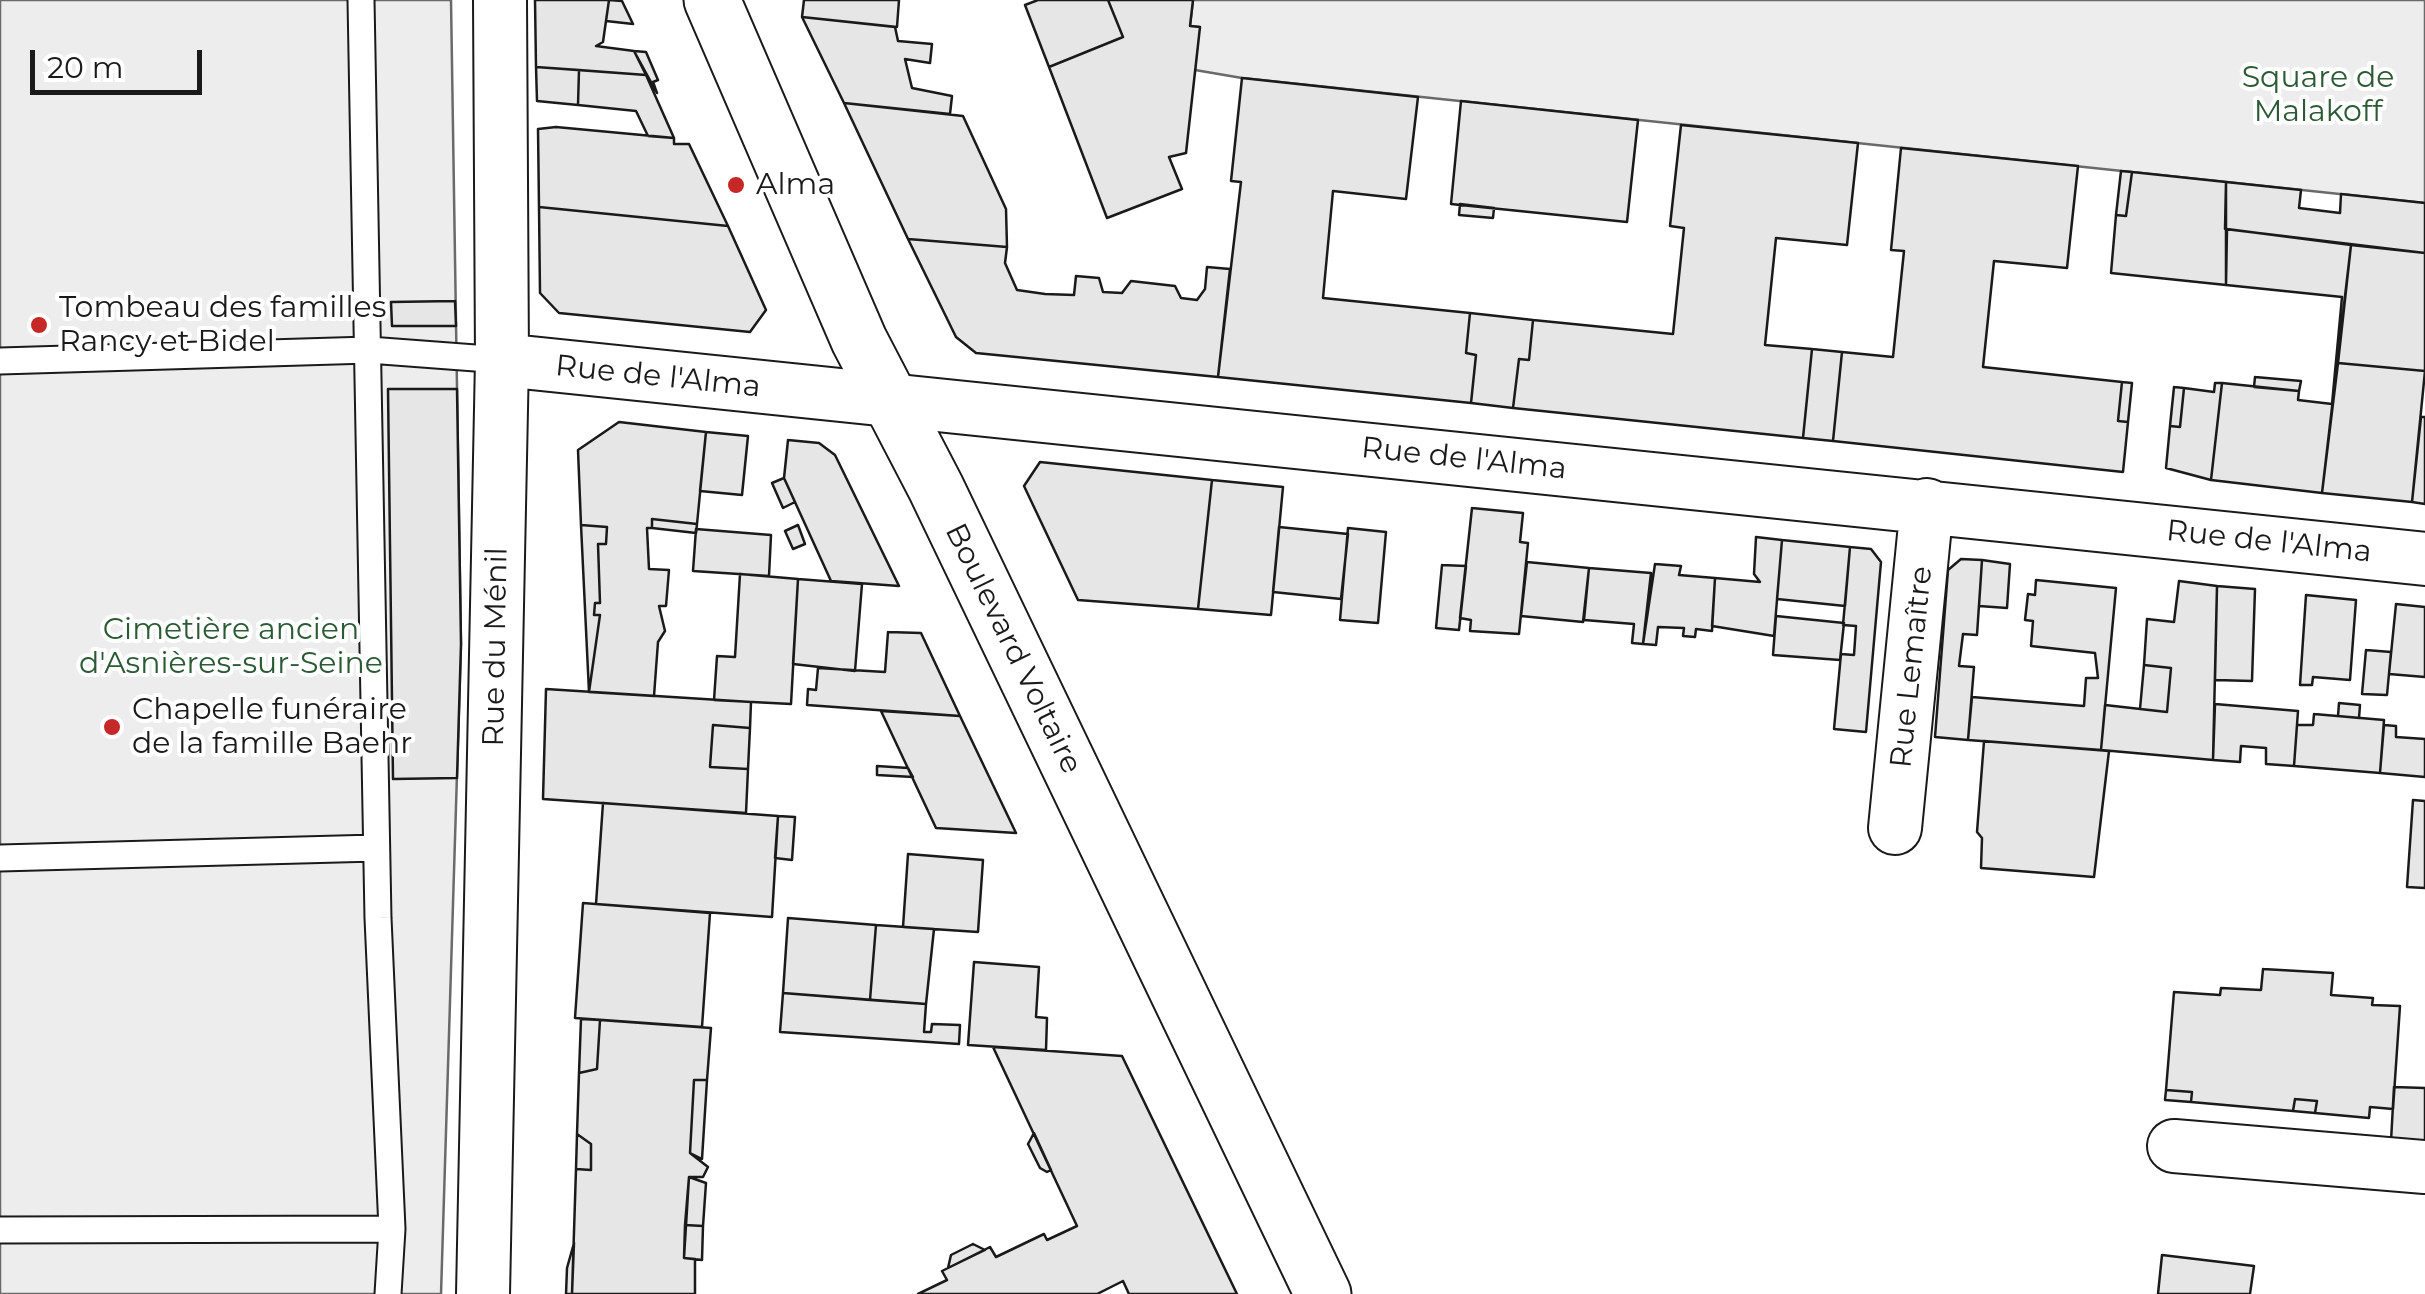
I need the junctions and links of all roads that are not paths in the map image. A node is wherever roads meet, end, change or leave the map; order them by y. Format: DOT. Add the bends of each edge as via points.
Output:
graph roads {
  1 [pos="361,0"];
  2 [pos="500,0"];
  3 [pos="712,0"];
  4 [pos="368,350"];
  5 [pos="0,360"];
  6 [pos="502,360"];
  7 [pos="892,404"];
  8 [pos="1927,505"];
  9 [pos="2425,559"];
  10 [pos="1895,828"];
  11 [pos="376,848"];
  12 [pos="0,858"];
  13 [pos="2174,1146"];
  14 [pos="2425,1167"];
  15 [pos="392,1229"];
  16 [pos="0,1230"];
  17 [pos="388,1294"];
  18 [pos="483,1294"];
  19 [pos="1323,1294"];
  1 -- 4 [label="lane"];
  2 -- 6 [label="street, Rue du Ménil"];
  3 -- 7 [label="main road, Boulevard Voltaire"];
  4 -- 5 [label="lane"];
  4 -- 6 [label="lane"];
  4 -- 11 [label="lane"];
  6 -- 7 [label="street, Rue de l'Alma"];
  6 -- 18 [label="street, Rue du Ménil"];
  7 -- 8 [label="street, Rue de l'Alma"];
  7 -- 19 [label="main road, Boulevard Voltaire"];
  8 -- 9 [label="street, Rue de l'Alma"];
  8 -- 10 [label="street, Rue Lemaître"];
  11 -- 12 [label="lane"];
  11 -- 15 [label="lane"];
  13 -- 14 [label="street"];
  15 -- 16 [label="lane"];
  15 -- 17 [label="lane"];
}
